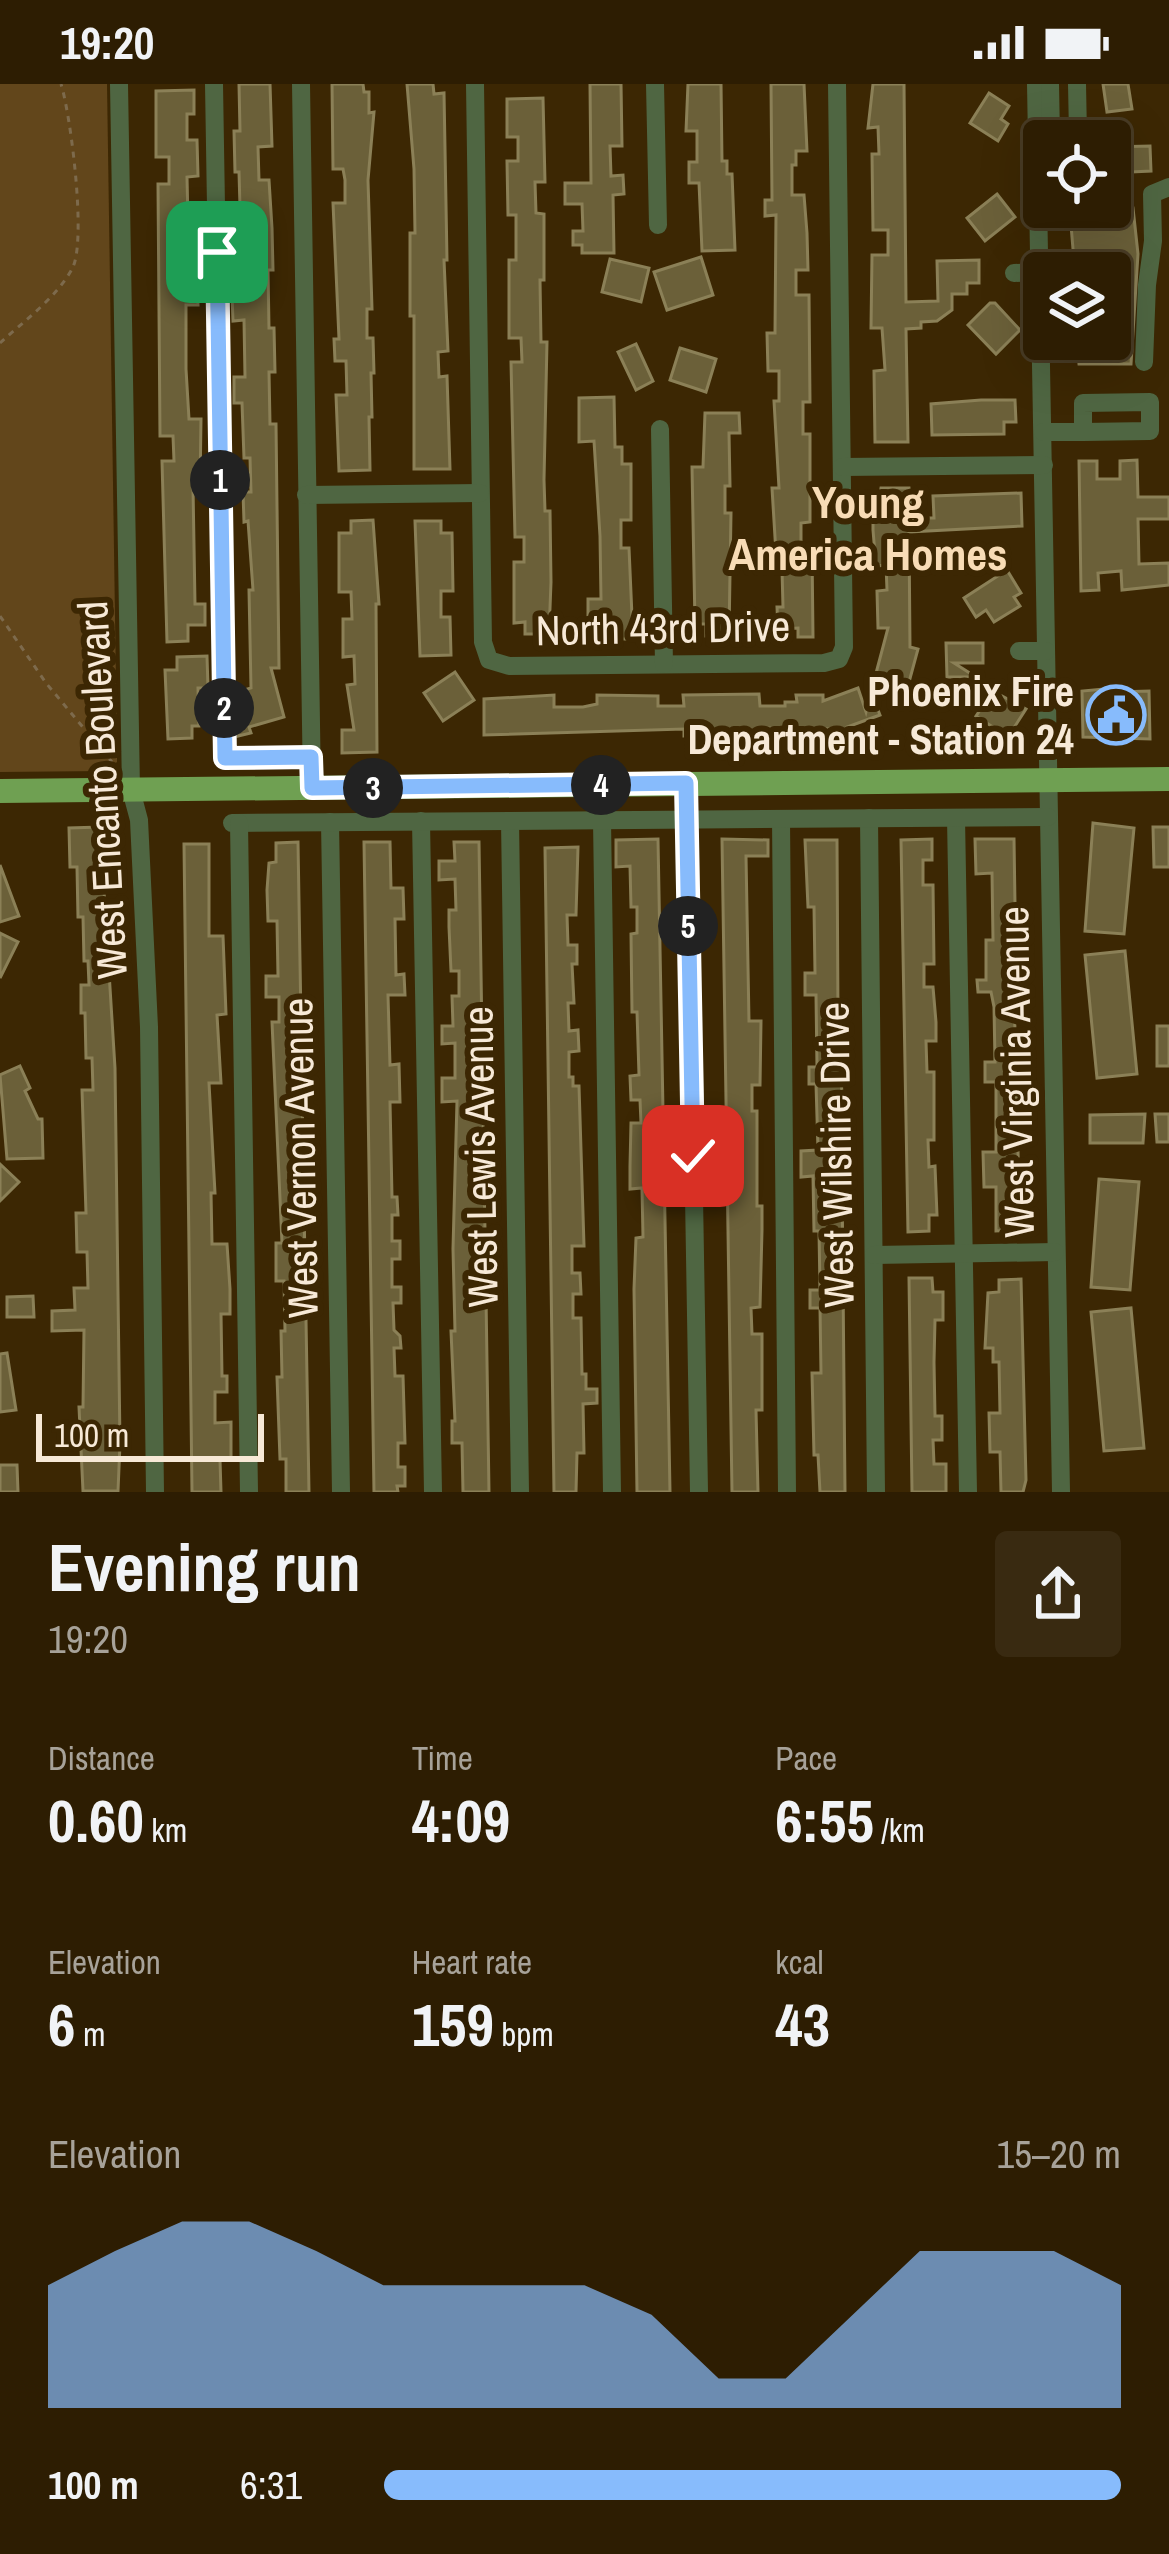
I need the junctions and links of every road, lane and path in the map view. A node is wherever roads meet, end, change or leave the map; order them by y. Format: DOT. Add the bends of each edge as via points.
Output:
graph roads {
  1 [pos="61,84"];
  2 [pos="119,84"];
  3 [pos="214,84"];
  4 [pos="301,84"];
  5 [pos="475,84"];
  6 [pos="655,84"];
  7 [pos="837,84"];
  8 [pos="1036,84"];
  9 [pos="1050,84"];
  10 [pos="1077,84"];
  11 [pos="1042,120"];
  12 [pos="1046,120"];
  13 [pos="1078,120"];
  14 [pos="1169,188"];
  15 [pos="658,225"];
  16 [pos="1014,273"];
  17 [pos="1023,273"];
  18 [pos="0,343"];
  19 [pos="1042,360"];
  20 [pos="1144,362"];
  21 [pos="660,429"];
  22 [pos="1160,431"];
  23 [pos="1043,432"];
  24 [pos="1083,432"];
  25 [pos="1044,465"];
  26 [pos="842,467"];
  27 [pos="481,493"];
  28 [pos="306,495"];
  29 [pos="0,616"];
  30 [pos="1019,651"];
  31 [pos="1046,651"];
  32 [pos="664,664"];
  33 [pos="311,757"];
  34 [pos="113,764"];
  35 [pos="1169,779"];
  36 [pos="1048,782"];
  37 [pos="686,783"];
  38 [pos="312,788"];
  39 [pos="0,790"];
  40 [pos="131,790"];
  41 [pos="1048,817"];
  42 [pos="869,818"];
  43 [pos="956,818"];
  44 [pos="686,819"];
  45 [pos="781,819"];
  46 [pos="602,820"];
  47 [pos="421,821"];
  48 [pos="510,821"];
  49 [pos="330,822"];
  50 [pos="1055,1252"];
  51 [pos="963,1254"];
  52 [pos="874,1256"];
  53 [pos="155,1492"];
  54 [pos="249,1492"];
  55 [pos="341,1492"];
  56 [pos="434,1492"];
  57 [pos="520,1492"];
  58 [pos="611,1492"];
  59 [pos="699,1492"];
  60 [pos="788,1492"];
  61 [pos="876,1492"];
  62 [pos="968,1492"];
  63 [pos="1061,1492"];
  1 -- 18 [label="path" via="76,173 76,261"];
  2 -- 40 [label="street, West Encanto Boulevard"];
  3 -- 33 [label="street" via="225,758"];
  4 -- 28 [label="street"];
  5 -- 27 [label="street"];
  6 -- 15 [label="street"];
  7 -- 26 [label="street"];
  8 -- 11 [label="street, West Virginia Avenue"];
  9 -- 12 [label="street"];
  10 -- 13 [label="street"];
  14 -- 20 [label="street" via="1152,194"];
  16 -- 17 [label="street"];
  19 -- 23 [label="street, West Virginia Avenue"];
  21 -- 32 [label="street"];
  22 -- 24 [label="street"];
  22 -- 24 [label="street" via="1150,402 1083,403"];
  23 -- 24 [label="street"];
  23 -- 25 [label="street, West Virginia Avenue"];
  25 -- 26 [label="street"];
  25 -- 31 [label="street, West Virginia Avenue"];
  26 -- 32 [label="street, North 43rd Drive" via="838,659"];
  27 -- 28 [label="street"];
  27 -- 32 [label="street, North 43rd Drive" via="489,660"];
  28 -- 33 [label="street"];
  29 -- 34 [label="path"];
  30 -- 31 [label="street"];
  31 -- 36 [label="street, West Virginia Avenue"];
  33 -- 38 [label="street"];
  35 -- 36 [label="main road"];
  36 -- 37 [label="main road"];
  36 -- 41 [label="street, West Virginia Avenue"];
  37 -- 38 [label="main road"];
  37 -- 44 [label="street"];
  38 -- 40 [label="main road"];
  39 -- 40 [label="main road"];
  40 -- 53 [label="street, West Encanto Boulevard" via="149,1028"];
  41 -- 43 [label="street"];
  41 -- 50 [label="street, West Virginia Avenue"];
  42 -- 43 [label="street"];
  42 -- 45 [label="street"];
  42 -- 52 [label="street, West Wilshire Drive"];
  43 -- 51 [label="street"];
  44 -- 45 [label="street"];
  44 -- 46 [label="street"];
  44 -- 59 [label="street"];
  45 -- 60 [label="street"];
  46 -- 48 [label="street"];
  46 -- 58 [label="street"];
  47 -- 48 [label="street"];
  47 -- 49 [label="street"];
  47 -- 56 [label="street"];
  48 -- 57 [label="street, West Lewis Avenue"];
  49 -- 54 [label="street" via="236,823"];
  49 -- 55 [label="street, West Vernon Avenue"];
  50 -- 51 [label="street"];
  50 -- 63 [label="street, West Virginia Avenue"];
  51 -- 52 [label="street"];
  51 -- 62 [label="street"];
  52 -- 61 [label="street, West Wilshire Drive"];
}
